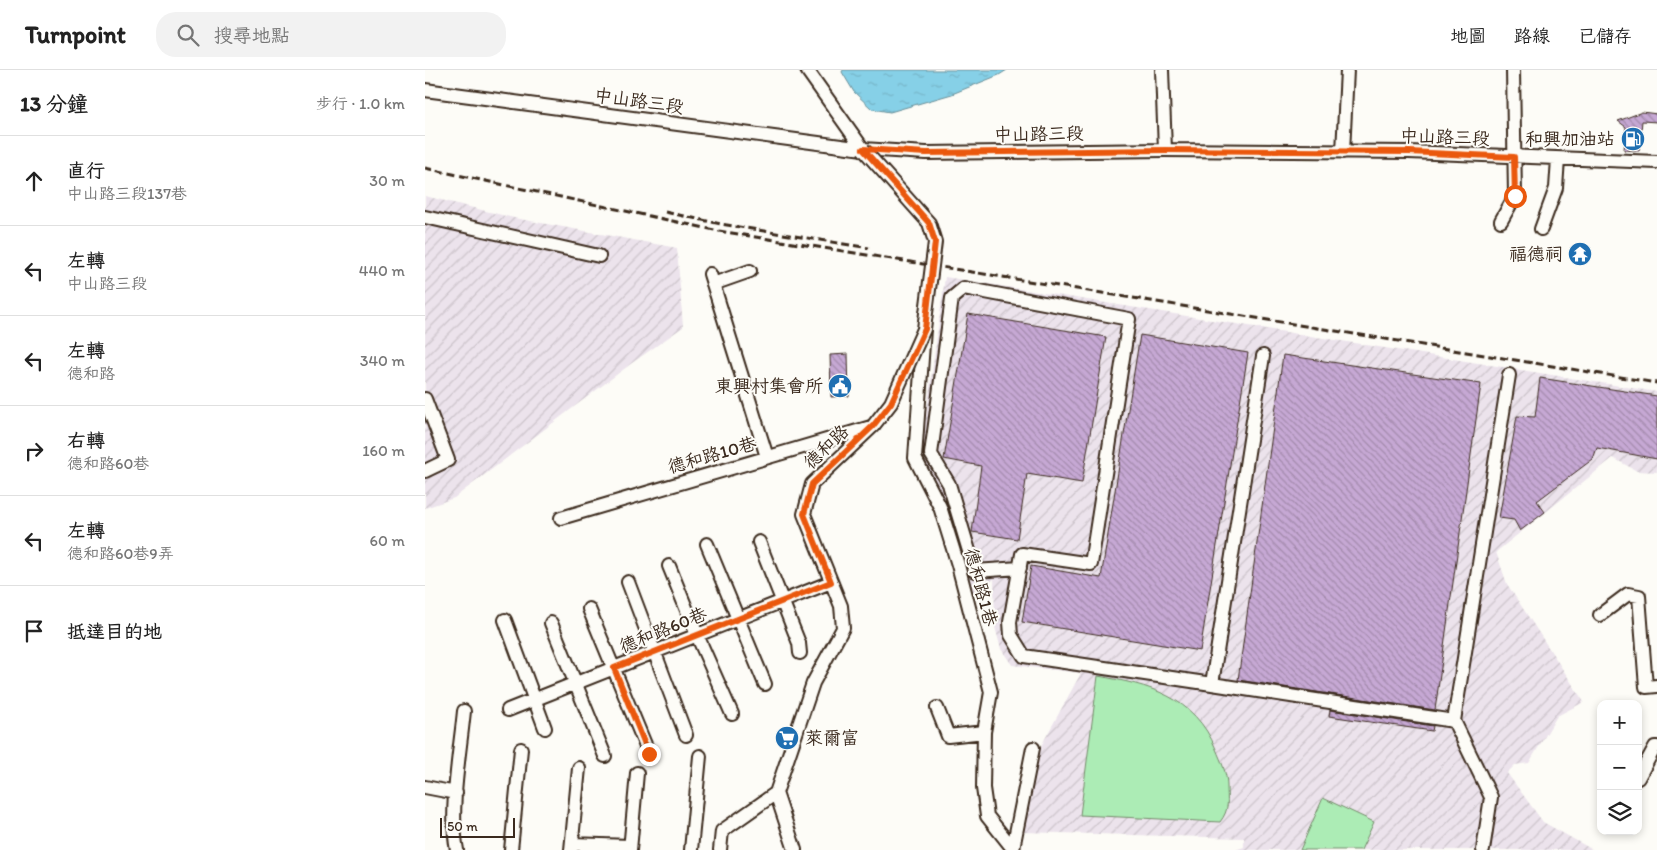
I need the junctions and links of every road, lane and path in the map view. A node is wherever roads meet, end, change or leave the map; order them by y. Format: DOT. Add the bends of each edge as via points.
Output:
graph roads {
  1 [pos="807,70"];
  2 [pos="1161,70"];
  3 [pos="1347,70"];
  4 [pos="1513,70"];
  5 [pos="425,90"];
  6 [pos="863,149"];
  7 [pos="1165,150"];
  8 [pos="1343,152"];
  9 [pos="1514,157"];
  10 [pos="1558,159"];
  11 [pos="1657,162"];
  12 [pos="425,217"];
  13 [pos="1501,221"];
  14 [pos="1541,229"];
  15 [pos="599,256"];
  16 [pos="749,271"];
  17 [pos="925,329"];
  18 [pos="1263,356"];
  19 [pos="1509,375"];
  20 [pos="425,399"];
  21 [pos="873,426"];
  22 [pos="767,457"];
  23 [pos="425,470"];
  24 [pos="561,518"];
  25 [pos="759,542"];
  26 [pos="707,544"];
  27 [pos="669,566"];
  28 [pos="1020,568"];
  29 [pos="628,582"];
  30 [pos="831,582"];
  31 [pos="781,602"];
  32 [pos="589,609"];
  33 [pos="1600,615"];
  34 [pos="738,619"];
  35 [pos="505,620"];
  36 [pos="551,623"];
  37 [pos="697,635"];
  38 [pos="655,652"];
  39 [pos="800,653"];
  40 [pos="614,668"];
  41 [pos="575,684"];
  42 [pos="765,684"];
  43 [pos="1212,684"];
  44 [pos="1657,686"];
  45 [pos="533,700"];
  46 [pos="937,708"];
  47 [pos="508,710"];
  48 [pos="464,711"];
  49 [pos="732,714"];
  50 [pos="1454,721"];
  51 [pos="545,728"];
  52 [pos="984,732"];
  53 [pos="686,735"];
  54 [pos="1657,747"];
  55 [pos="521,748"];
  56 [pos="1033,748"];
  57 [pos="649,754"];
  58 [pos="605,756"];
  59 [pos="700,756"];
  60 [pos="579,768"];
  61 [pos="1642,771"];
  62 [pos="637,773"];
  63 [pos="425,787"];
  64 [pos="777,792"];
  65 [pos="456,793"];
  66 [pos="572,847"];
  67 [pos="630,848"];
  68 [pos="1013,849"];
  69 [pos="457,850"];
  70 [pos="511,850"];
  71 [pos="691,850"];
  72 [pos="720,850"];
  73 [pos="795,850"];
  74 [pos="1483,850"];
  1 -- 6 [label="street, 德和路"];
  2 -- 7 [label="street"];
  3 -- 8 [label="street"];
  4 -- 9 [label="street"];
  5 -- 6 [label="street, 中山路三段"];
  6 -- 7 [label="street, 中山路三段" via="926,153"];
  6 -- 17 [label="street, 德和路, bridge" via="929,223 935,242"];
  7 -- 8 [label="street, 中山路三段"];
  8 -- 9 [label="street, 中山路三段"];
  9 -- 10 [label="street, 中山路三段"];
  9 -- 13 [label="street" via="1515,196"];
  10 -- 11 [label="street, 中山路三段"];
  10 -- 14 [label="street" via="1556,188"];
  12 -- 15 [label="street"];
  16 -- 22 [label="street" via="711,279"];
  17 -- 21 [label="street, 德和路, bridge" via="891,403"];
  17 -- 52 [label="street, 德和路1巷" via="915,458 940,507 991,692"];
  18 -- 43 [label="street"];
  19 -- 50 [label="street"];
  20 -- 23 [label="street" via="448,460"];
  21 -- 22 [label="street, 德和路10巷"];
  21 -- 30 [label="street, 德和路" via="812,484 804,514"];
  22 -- 24 [label="street, 德和路10巷"];
  25 -- 31 [label="street"];
  26 -- 34 [label="street"];
  27 -- 37 [label="street"];
  28 -- 28 [label="street" via="1022,554 1091,564 1129,320 963,288 952,298 931,454 949,484 975,572"];
  28 -- 43 [label="street" via="1010,622 1011,635 1024,656"];
  29 -- 38 [label="street"];
  30 -- 31 [label="street, 德和路60巷"];
  30 -- 64 [label="street, 德和路" via="841,606 843,628 813,682"];
  31 -- 34 [label="street, 德和路60巷"];
  31 -- 39 [label="street" via="799,643"];
  32 -- 40 [label="street"];
  33 -- 44 [label="street" via="1628,594 1639,596 1646,687"];
  34 -- 37 [label="street, 德和路60巷"];
  34 -- 42 [label="street"];
  35 -- 45 [label="street"];
  36 -- 41 [label="street"];
  37 -- 38 [label="street, 德和路60巷"];
  37 -- 49 [label="street"];
  38 -- 40 [label="street, 德和路60巷"];
  38 -- 53 [label="street"];
  40 -- 41 [label="street, 德和路60巷"];
  40 -- 57 [label="street"];
  41 -- 45 [label="street, 德和路60巷"];
  41 -- 58 [label="street"];
  43 -- 50 [label="street"];
  45 -- 47 [label="street, 德和路60巷"];
  45 -- 51 [label="street"];
  46 -- 52 [label="street" via="948,736"];
  48 -- 65 [label="street"];
  50 -- 74 [label="street" via="1491,797"];
  52 -- 68 [label="street, 德和路1巷" via="983,788 987,816"];
  54 -- 61 [label="street"];
  55 -- 70 [label="street"];
  56 -- 68 [label="street"];
  59 -- 71 [label="street"];
  60 -- 66 [label="street"];
  62 -- 67 [label="street"];
  63 -- 65 [label="street"];
  64 -- 72 [label="street" via="722,831"];
  64 -- 73 [label="street"];
  65 -- 69 [label="street" via="454,836"];
  66 -- 67 [label="street"];
}
